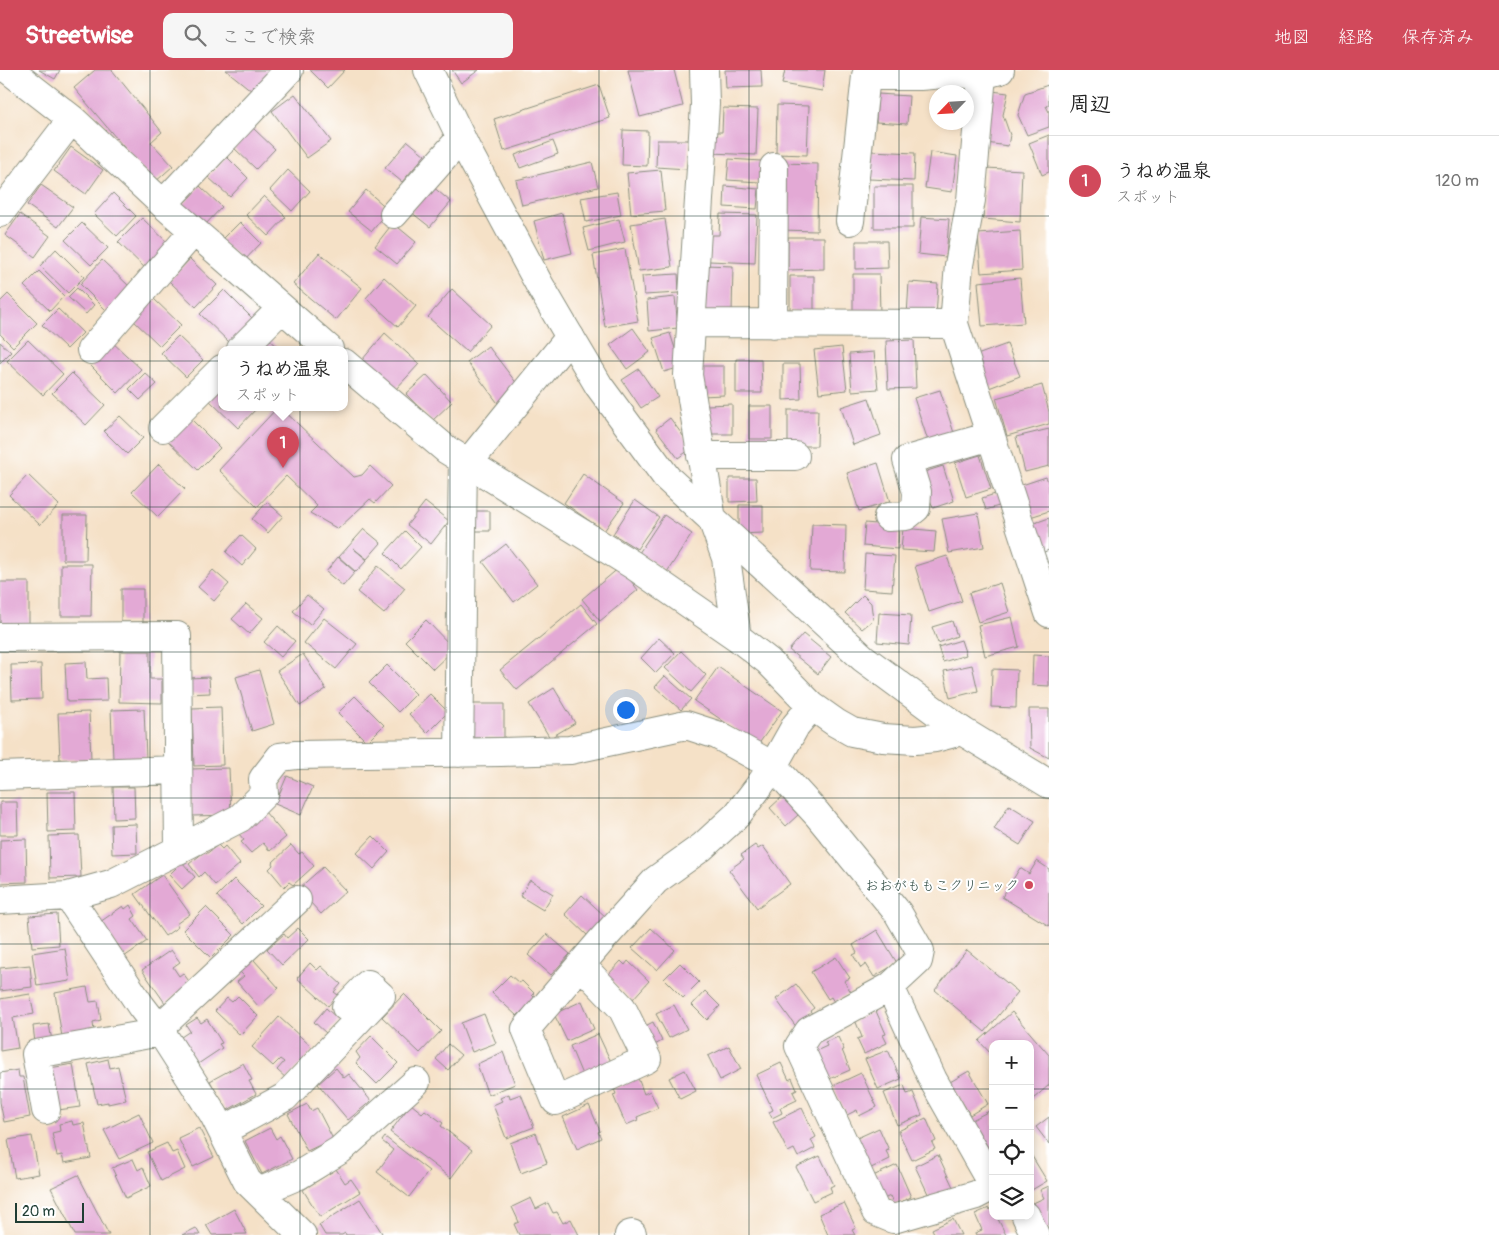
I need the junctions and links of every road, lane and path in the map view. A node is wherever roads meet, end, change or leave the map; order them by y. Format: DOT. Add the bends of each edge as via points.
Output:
graph roads {
  1 [pos="9,70"];
  2 [pos="289,70"];
  3 [pos="428,70"];
  4 [pos="704,70"];
  5 [pos="863,73"];
  6 [pos="991,73"];
  7 [pos="72,119"];
  8 [pos="461,138"];
  9 [pos="774,167"];
  10 [pos="163,204"];
  11 [pos="0,213"];
  12 [pos="394,214"];
  13 [pos="850,221"];
  14 [pos="194,231"];
  15 [pos="282,308"];
  16 [pos="691,323"];
  17 [pos="772,324"];
  18 [pos="954,324"];
  19 [pos="570,337"];
  20 [pos="244,346"];
  21 [pos="325,346"];
  22 [pos="91,350"];
  23 [pos="348,366"];
  24 [pos="218,373"];
  25 [pos="163,428"];
  26 [pos="991,436"];
  27 [pos="701,456"];
  28 [pos="795,456"];
  29 [pos="465,461"];
  30 [pos="888,517"];
  31 [pos="712,519"];
  32 [pos="1049,613"];
  33 [pos="0,637"];
  34 [pos="737,637"];
  35 [pos="812,706"];
  36 [pos="962,731"];
  37 [pos="458,753"];
  38 [pos="773,766"];
  39 [pos="178,770"];
  40 [pos="0,776"];
  41 [pos="1049,784"];
  42 [pos="179,850"];
  43 [pos="68,896"];
  44 [pos="0,900"];
  45 [pos="297,900"];
  46 [pos="581,965"];
  47 [pos="890,988"];
  48 [pos="346,1007"];
  49 [pos="160,1031"];
  50 [pos="416,1082"];
  51 [pos="46,1110"];
  52 [pos="222,1131"];
  53 [pos="259,1192"];
  54 [pos="1028,1220"];
  55 [pos="288,1231"];
  56 [pos="1035,1235"];
  1 -- 7 [label="street"];
  2 -- 10 [label="street"];
  3 -- 8 [label="street"];
  4 -- 16 [label="street" via="705,104"];
  5 -- 6 [label="street" via="920,76"];
  5 -- 13 [label="street"];
  6 -- 18 [label="street" via="959,265"];
  7 -- 10 [label="street"];
  7 -- 11 [label="street"];
  8 -- 12 [label="street"];
  8 -- 19 [label="street"];
  9 -- 17 [label="street"];
  10 -- 14 [label="street"];
  14 -- 15 [label="street"];
  14 -- 22 [label="street"];
  15 -- 20 [label="street"];
  15 -- 21 [label="street"];
  16 -- 17 [label="street"];
  16 -- 27 [label="street" via="688,374"];
  17 -- 18 [label="street"];
  18 -- 26 [label="street"];
  19 -- 29 [label="street"];
  19 -- 31 [label="street" via="599,386 667,478"];
  23 -- 29 [label="street" via="447,450"];
  24 -- 25 [label="street"];
  26 -- 30 [label="street" via="906,460 917,492 916,508 906,516"];
  26 -- 32 [label="street"];
  27 -- 28 [label="street"];
  27 -- 31 [label="street"];
  29 -- 34 [label="street" via="633,565"];
  29 -- 37 [label="street"];
  31 -- 34 [label="street" via="726,558"];
  31 -- 36 [label="street" via="863,658"];
  33 -- 39 [label="street" via="177,636"];
  34 -- 35 [label="street" via="768,661"];
  35 -- 36 [label="street" via="852,732 884,738 915,740"];
  35 -- 38 [label="street" via="796,724"];
  36 -- 41 [label="street"];
  37 -- 38 [label="street" via="570,750 686,725 717,735"];
  37 -- 42 [label="street" via="280,757 263,779 264,794 240,818"];
  38 -- 46 [label="street" via="736,814 702,847 656,880"];
  38 -- 47 [label="street" via="898,913 920,951 918,961"];
  39 -- 40 [label="street"];
  39 -- 42 [label="street"];
  42 -- 43 [label="street" via="111,884"];
  43 -- 44 [label="street"];
  43 -- 49 [label="street"];
  45 -- 49 [label="street"];
  46 -- 46 [label="street" via="622,1008 647,1059 556,1101 526,1029"];
  47 -- 47 [label="street" via="933,1080 993,1186 976,1195 894,1219 876,1212 799,1046 809,1031"];
  48 -- 52 [label="street" via="368,984 381,996 285,1098"];
  49 -- 51 [label="street" via="36,1054"];
  49 -- 52 [label="street"];
  50 -- 53 [label="street" via="340,1150 299,1175"];
  52 -- 53 [label="street" via="247,1181"];
  53 -- 55 [label="street"];
  54 -- 56 [label="street"];
}
